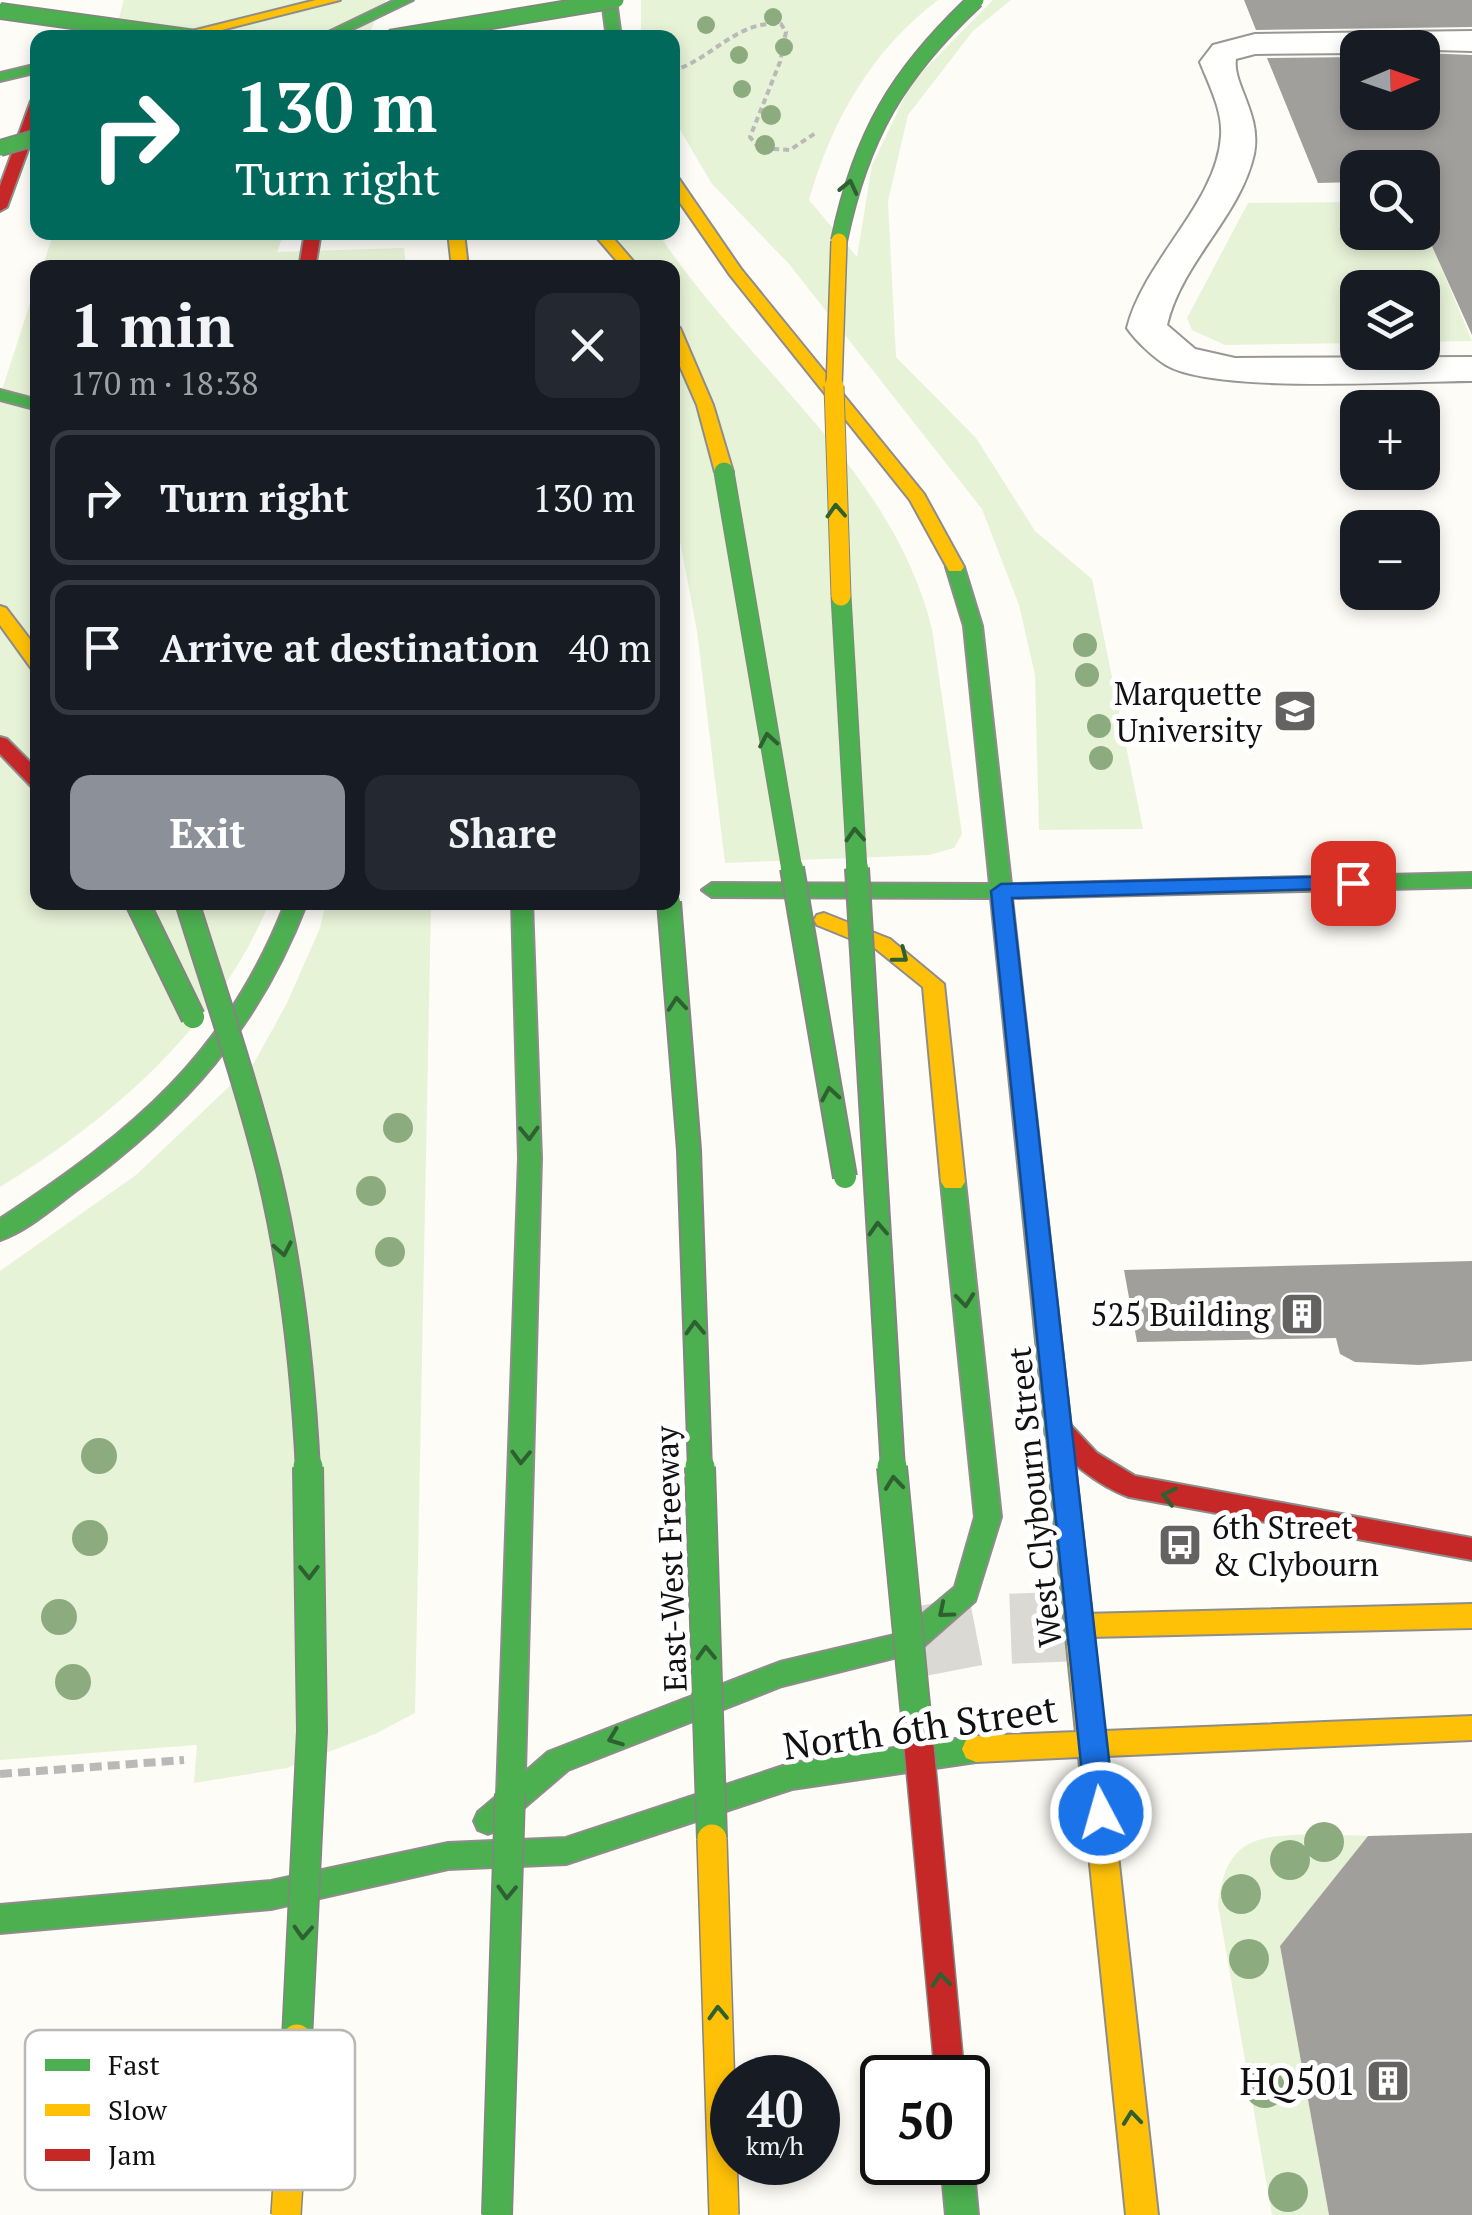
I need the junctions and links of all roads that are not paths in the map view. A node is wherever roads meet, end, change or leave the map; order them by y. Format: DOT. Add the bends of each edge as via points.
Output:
graph roads {
  1 [pos="73,0"];
  2 [pos="117,0"];
  3 [pos="332,0"];
  4 [pos="408,0"];
  5 [pos="468,0"];
  6 [pos="560,0"];
  7 [pos="612,0"];
  8 [pos="976,0"];
  9 [pos="0,11"];
  10 [pos="0,26"];
  11 [pos="63,30"];
  12 [pos="137,30"];
  13 [pos="204,30"];
  14 [pos="340,30"];
  15 [pos="395,30"];
  16 [pos="438,30"];
  17 [pos="463,30"];
  18 [pos="560,30"];
  19 [pos="614,30"];
  20 [pos="1472,41"];
  21 [pos="30,70"];
  22 [pos="0,77"];
  23 [pos="30,107"];
  24 [pos="30,139"];
  25 [pos="0,148"];
  26 [pos="680,191"];
  27 [pos="0,207"];
  28 [pos="607,240"];
  29 [pos="625,260"];
  30 [pos="680,347"];
  31 [pos="1472,369"];
  32 [pos="0,395"];
  33 [pos="30,403"];
  34 [pos="0,612"];
  35 [pos="30,653"];
  36 [pos="0,742"];
  37 [pos="30,774"];
  38 [pos="1472,880"];
  39 [pos="680,883"];
  40 [pos="712,890"];
  41 [pos="1001,891"];
  42 [pos="141,910"];
  43 [pos="188,910"];
  44 [pos="293,910"];
  45 [pos="522,910"];
  46 [pos="670,910"];
  47 [pos="499,940"];
  48 [pos="526,1035"];
  49 [pos="260,1154"];
  50 [pos="848,1200"];
  51 [pos="0,1231"];
  52 [pos="855,1239"];
  53 [pos="1060,1430"];
  54 [pos="889,1432"];
  55 [pos="1472,1549"];
  56 [pos="1472,1616"];
  57 [pos="1082,1626"];
  58 [pos="1472,1728"];
  59 [pos="1094,1739"];
  60 [pos="448,1856"];
  61 [pos="0,1919"];
  62 [pos="297,2030"];
  63 [pos="948,2055"];
  64 [pos="959,2185"];
  65 [pos="287,2190"];
  66 [pos="286,2215"];
  67 [pos="497,2215"];
  68 [pos="724,2215"];
  69 [pos="962,2215"];
  70 [pos="1142,2215"];
  1 -- 11 [label="main road"];
  2 -- 10 [label="main road, bridge"];
  3 -- 13 [label="main road, bridge"];
  4 -- 14 [label="main road"];
  4 -- 15 [label="main road"];
  5 -- 17 [label="main road"];
  6 -- 18 [label="main road"];
  7 -- 16 [label="main road, bridge"];
  7 -- 19 [label="main road"];
  54 -- 8 [label="main road, one-way, bridge" via="832,430 833,272 856,154 878,111 900,74"];
  9 -- 12 [label="main road, bridge"];
  20 -- 31 [label="street" via="1228,48 1218,62 1237,118 1237,151 1149,308 1148,328 1182,358 1236,370"];
  21 -- 22 [label="main road"];
  23 -- 27 [label="main road"];
  24 -- 25 [label="main road, bridge"];
  26 -- 41 [label="main road, West Clybourn Street" via="735,272 889,458 941,534 972,626"];
  28 -- 29 [label="main road"];
  50 -- 30 [label="main road, one-way, bridge" via="724,472"];
  32 -- 33 [label="main road"];
  34 -- 35 [label="main road"];
  36 -- 37 [label="main road"];
  38 -- 41 [label="main road"];
  39 -- 40 [label="main road"];
  40 -- 41 [label="main road"];
  40 -- 60 [label="main road, North 6th Street, one-way" via="860,930 900,953 933,984 988,1517 966,1594 906,1644 780,1674 558,1760"];
  41 -- 53 [label="main road, West Clybourn Street"];
  42 -- 49 [label="main road, bridge"];
  43 -- 49 [label="main road, bridge"];
  44 -- 51 [label="main road" via="263,988 194,1075 104,1155"];
  45 -- 48 [label="main road"];
  68 -- 46 [label="main road, East-West Freeway, one-way, bridge" via="689,1150"];
  47 -- 48 [label="main road"];
  48 -- 67 [label="main road, one-way, bridge" via="530,1158"];
  49 -- 62 [label="main road, one-way, bridge" via="285,1255 306,1438 313,1757"];
  52 -- 54 [label="main road, bridge"];
  55 -- 53 [label="main road, one-way" via="1129,1486 1088,1460"];
  53 -- 57 [label="main road, West Clybourn Street"];
  63 -- 54 [label="main road, one-way, bridge"];
  56 -- 57 [label="main road"];
  57 -- 59 [label="main road, West Clybourn Street"];
  58 -- 59 [label="main road, North 6th Street"];
  59 -- 60 [label="main road, North 6th Street" via="1003,1745 792,1776 566,1851"];
  70 -- 59 [label="main road, West Clybourn Street, one-way"];
  60 -- 61 [label="main road, North 6th Street" via="271,1895"];
  64 -- 69 [label="main road"];
  65 -- 66 [label="main road, one-way, bridge"];
}
